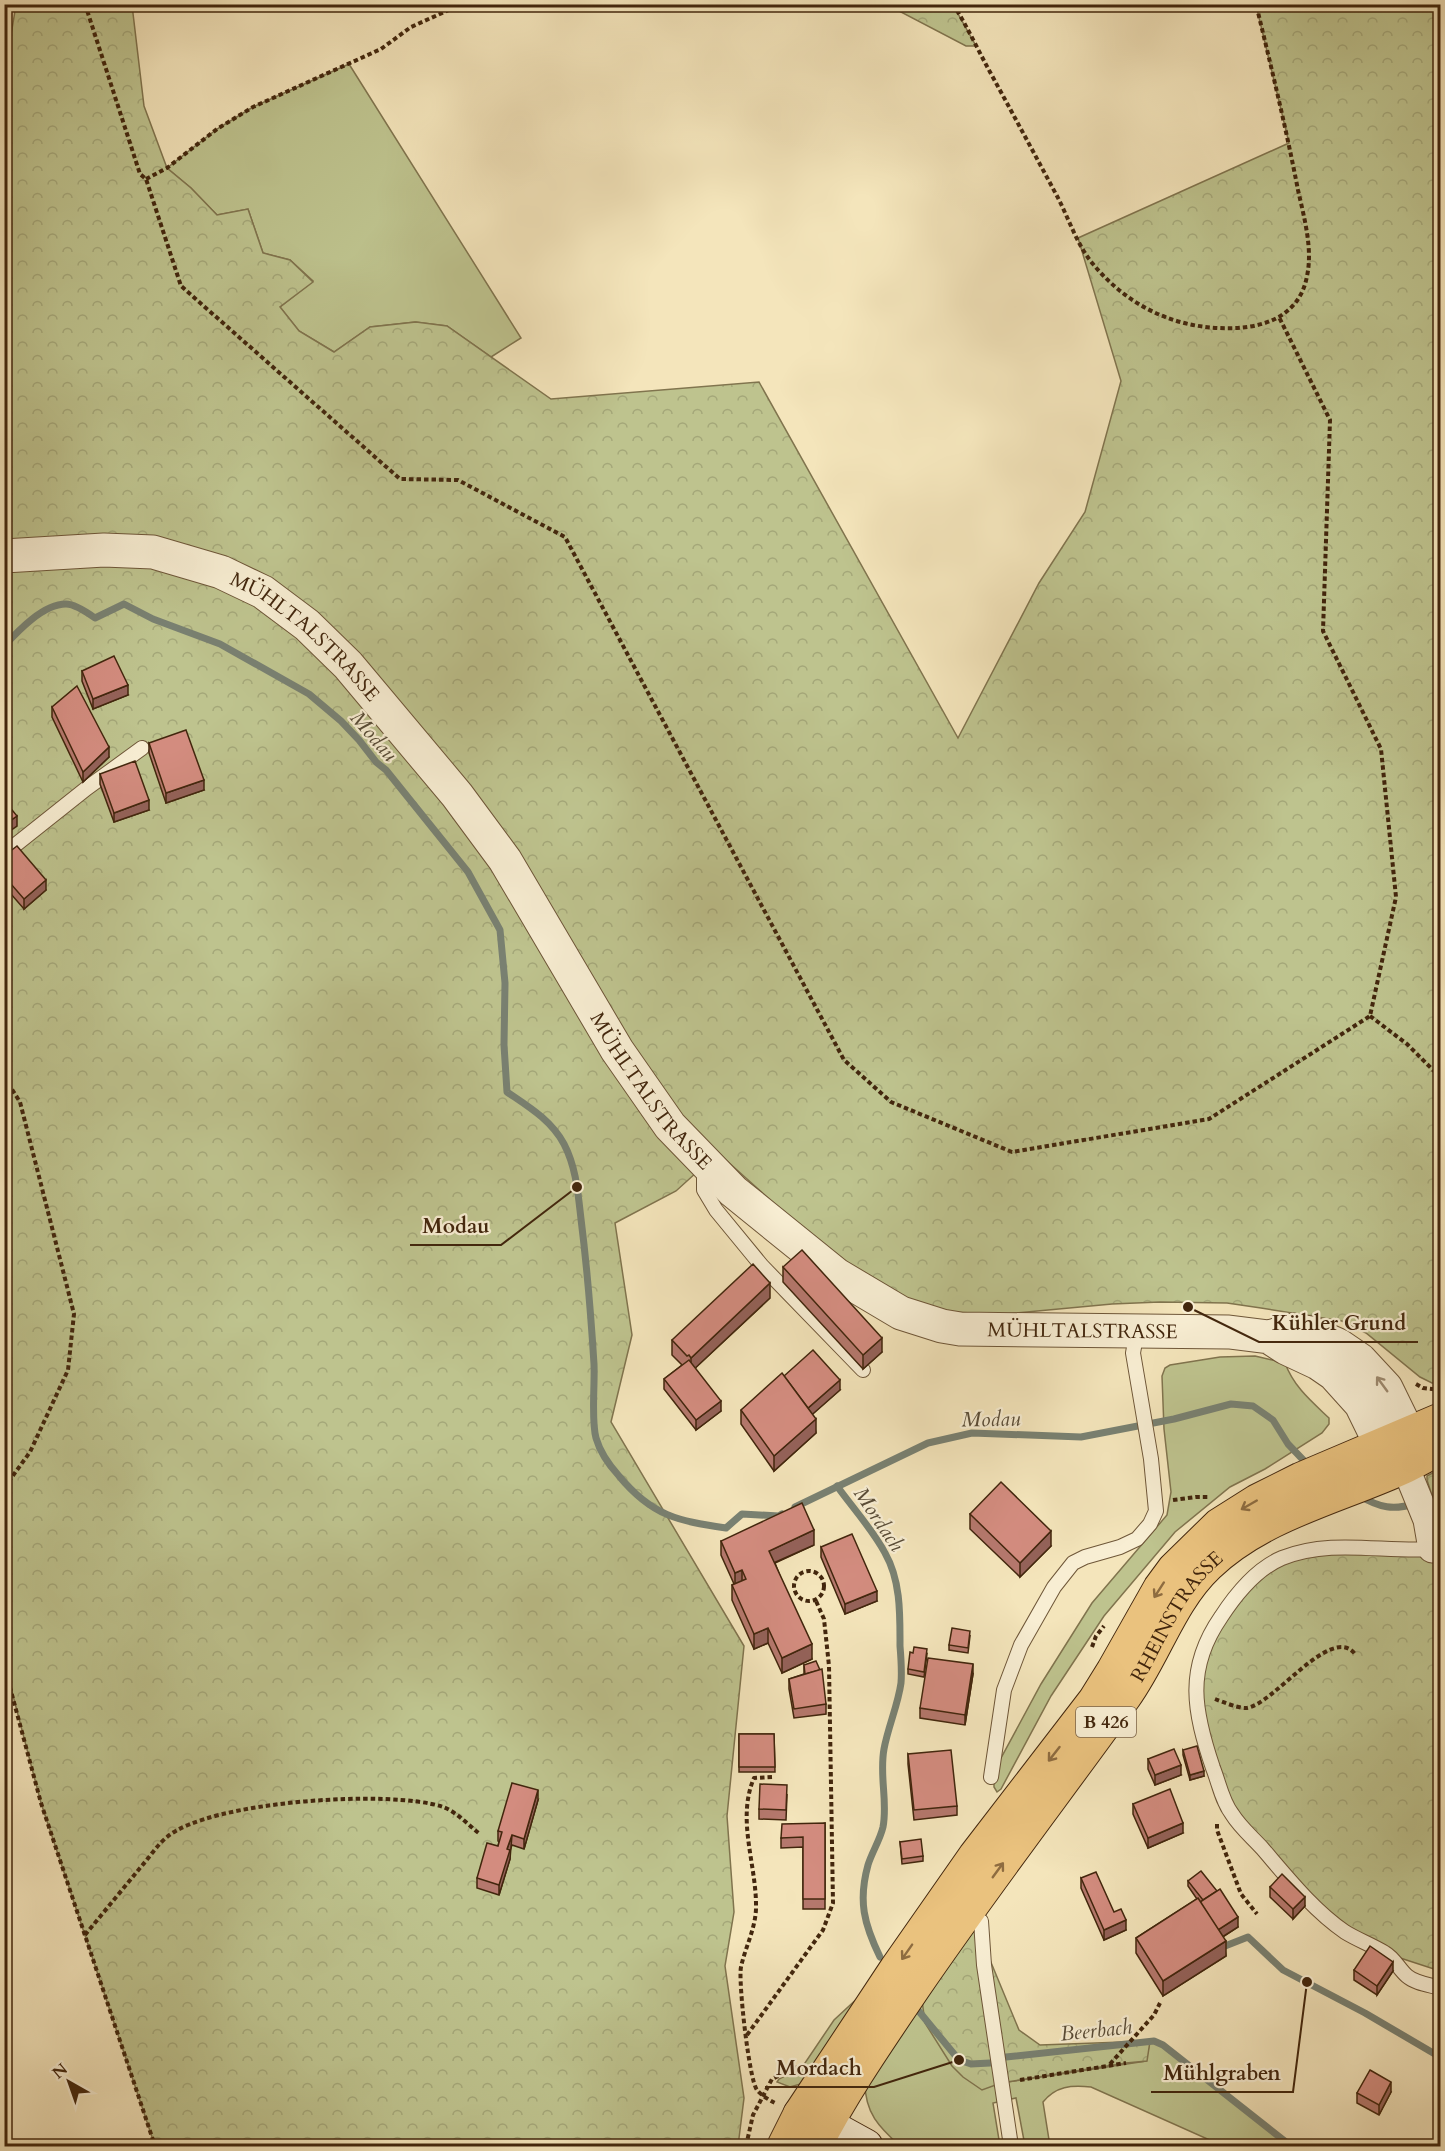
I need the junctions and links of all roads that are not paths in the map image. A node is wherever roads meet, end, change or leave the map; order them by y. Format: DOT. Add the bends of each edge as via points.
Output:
graph roads {
  1 [pos="4,556"];
  2 [pos="142,748"];
  3 [pos="4,854"];
  4 [pos="704,1163"];
  5 [pos="1135,1342"];
  6 [pos="862,1370"];
  7 [pos="1440,1420"];
  8 [pos="1440,1448"];
  9 [pos="1397,1462"];
  10 [pos="1436,1549"];
  11 [pos="991,1778"];
  12 [pos="962,1914"];
  13 [pos="1440,1988"];
  14 [pos="810,2137"];
  15 [pos="866,2146"];
  16 [pos="1011,2146"];
  1 -- 4 [label="street, MÜHLTALSTRASSE" via="104,550 153,552 222,572 263,592 307,625 355,674 457,795 505,860 617,1050 670,1126"];
  2 -- 3 [label="lane"];
  4 -- 5 [label="street, MÜHLTALSTRASSE" via="837,1275 901,1313 960,1329"];
  4 -- 6 [label="lane" via="704,1190 716,1210 762,1266"];
  5 -- 9 [label="street, MÜHLTALSTRASSE" via="1229,1332 1269,1337 1293,1330 1324,1338 1350,1352 1386,1388"];
  5 -- 11 [label="lane" via="1156,1511 1137,1539 1073,1563 1036,1616 1004,1690"];
  7 -- 9 [label="main road, B 426"];
  8 -- 9 [label="main road, B 426"];
  9 -- 10 [label="street, RHEINSTRASSE" via="1427,1520"];
  12 -- 9 [label="main road, RHEINSTRASSE / B 426, one-way" via="1128,1692 1177,1605 1208,1566 1253,1532"];
  9 -- 12 [label="main road, RHEINSTRASSE / B 426, one-way" via="1346,1461 1301,1479 1230,1516 1197,1545 1155,1596 1095,1700 975,1856"];
  10 -- 13 [label="lane, RHEINSTRASSE" via="1346,1546 1282,1558 1252,1578 1211,1632 1195,1691 1202,1731 1226,1811 1338,1927 1388,1954 1407,1977"];
  12 -- 14 [label="main road, B 426"];
  12 -- 16 [label="lane" via="984,1965"];
  14 -- 15 [label="street"];
}
